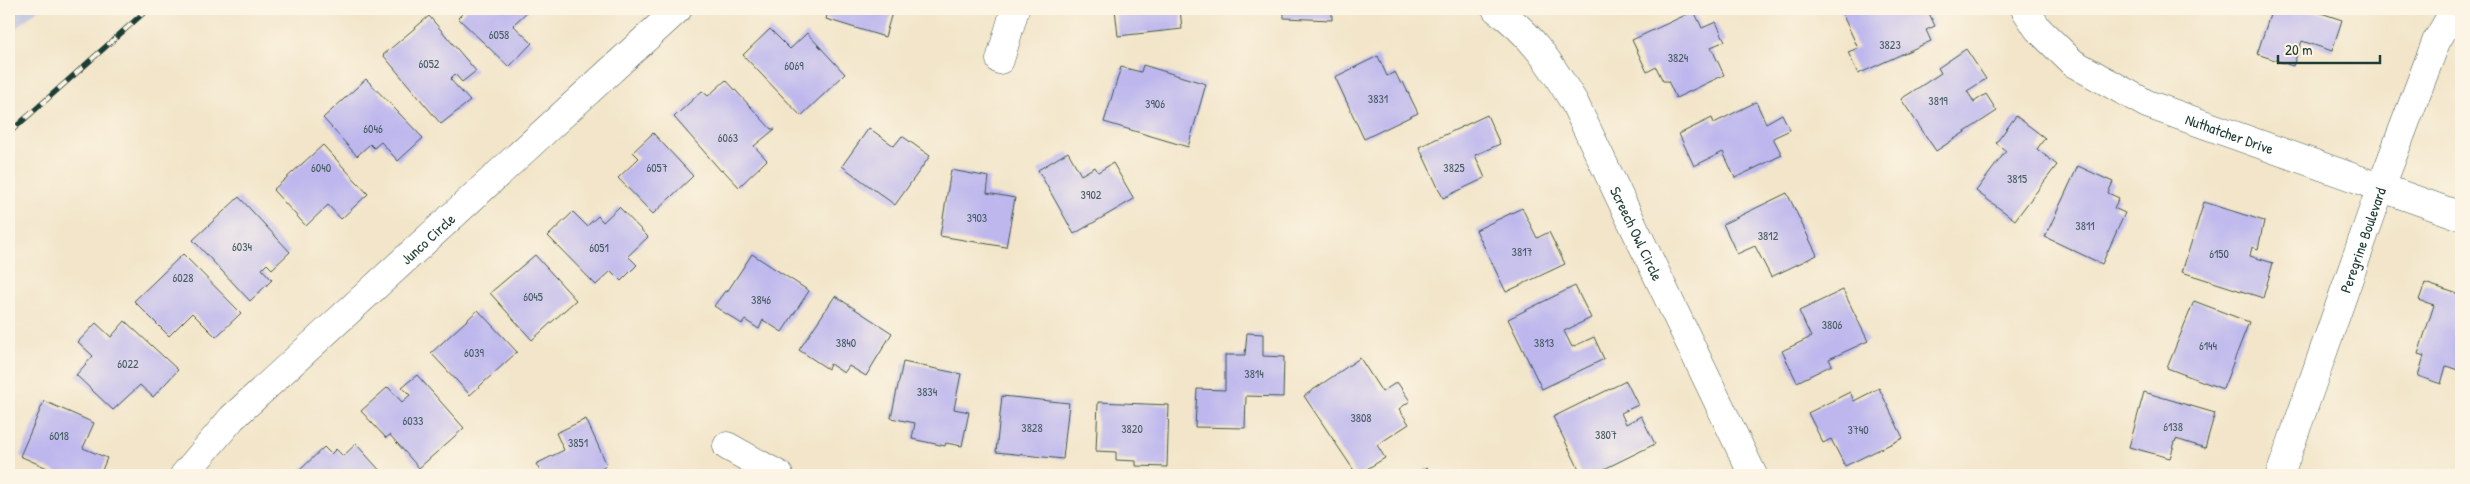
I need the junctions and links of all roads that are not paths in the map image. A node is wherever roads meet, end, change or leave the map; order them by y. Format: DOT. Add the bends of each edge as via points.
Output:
graph roads {
  1 [pos="678,9"];
  2 [pos="1015,9"];
  3 [pos="1496,9"];
  4 [pos="2025,9"];
  5 [pos="2455,9"];
  6 [pos="1000,60"];
  7 [pos="2381,186"];
  8 [pos="2461,216"];
  9 [pos="727,446"];
  10 [pos="184,475"];
  11 [pos="779,475"];
  12 [pos="1753,475"];
  13 [pos="2280,475"];
  1 -- 10 [label="street, Junco Circle" via="232,418"];
  2 -- 6 [label="street"];
  3 -- 12 [label="street, Screech Owl Circle" via="1540,49 1574,102"];
  4 -- 7 [label="street, Nuthatcher Drive" via="2038,28 2073,64 2147,104"];
  5 -- 7 [label="street, Peregrine Boulevard" via="2436,42"];
  7 -- 8 [label="street, Nuthatcher Drive"];
  7 -- 13 [label="street, Peregrine Boulevard"];
  9 -- 11 [label="street"];
}
